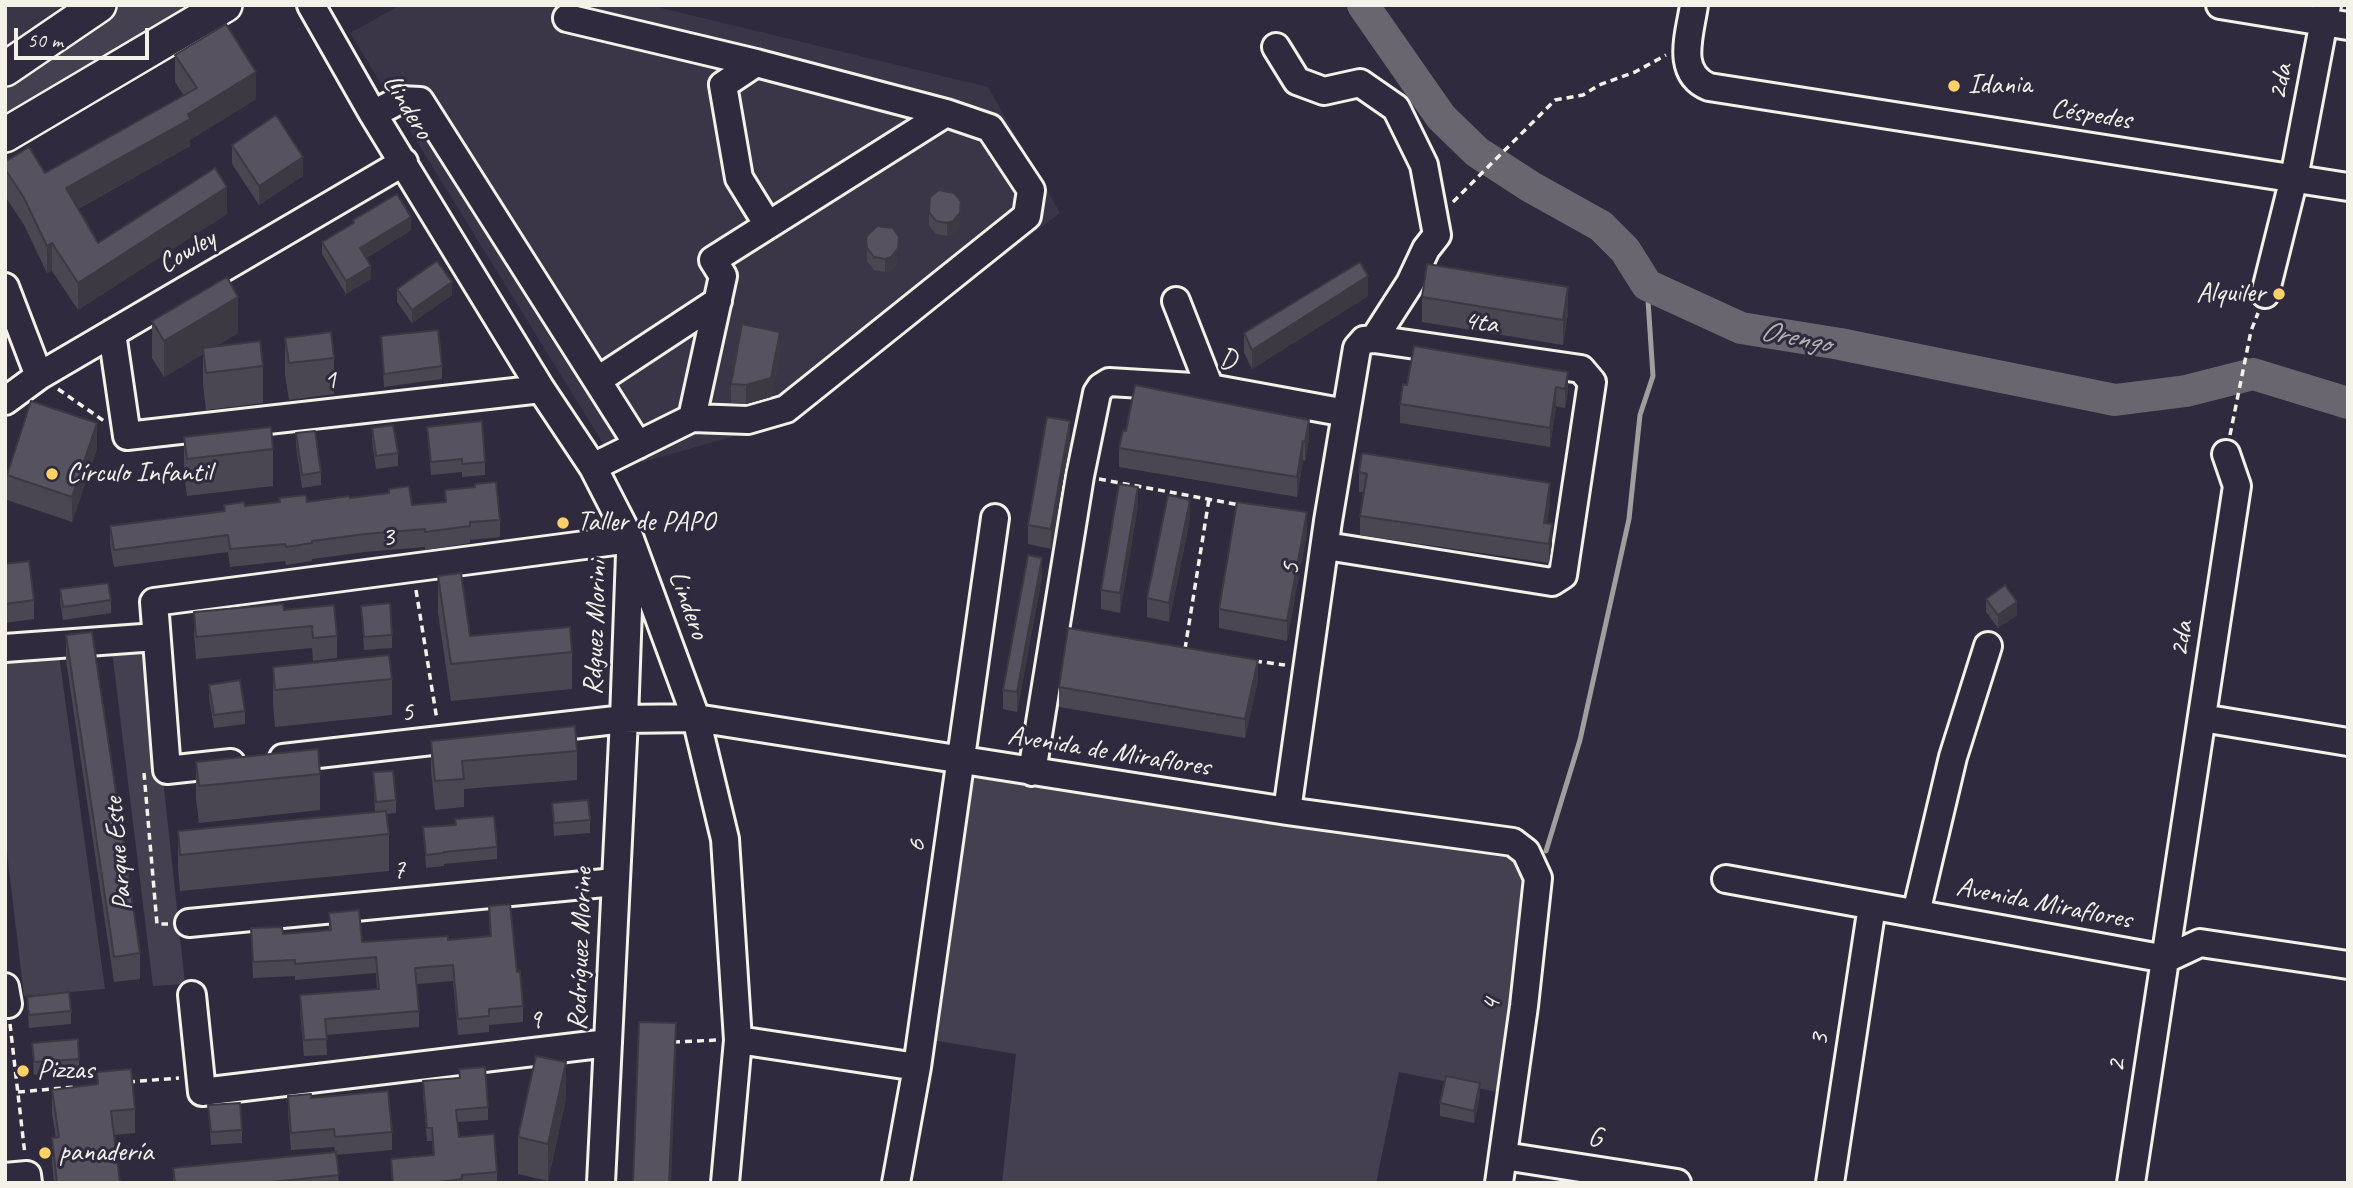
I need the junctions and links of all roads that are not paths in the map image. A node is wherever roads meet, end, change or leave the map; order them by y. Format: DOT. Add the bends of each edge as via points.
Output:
graph roads {
  1 [pos="99,5"];
  2 [pos="225,5"];
  3 [pos="311,5"];
  4 [pos="1694,5"];
  5 [pos="2220,5"];
  6 [pos="566,18"];
  7 [pos="2333,18"];
  8 [pos="1276,47"];
  9 [pos="756,63"];
  10 [pos="5,69"];
  11 [pos="946,113"];
  12 [pos="373,114"];
  13 [pos="5,135"];
  14 [pos="404,162"];
  15 [pos="2294,178"];
  16 [pos="2348,187"];
  17 [pos="768,225"];
  18 [pos="5,287"];
  19 [pos="2264,294"];
  20 [pos="718,301"];
  21 [pos="1175,301"];
  22 [pos="112,333"];
  23 [pos="1369,339"];
  24 [pos="39,376"];
  25 [pos="598,380"];
  26 [pos="541,388"];
  27 [pos="1210,388"];
  28 [pos="5,401"];
  29 [pos="1346,413"];
  30 [pos="692,418"];
  31 [pos="638,445"];
  32 [pos="2226,454"];
  33 [pos="593,467"];
  34 [pos="995,518"];
  35 [pos="630,539"];
  36 [pos="1326,546"];
  37 [pos="156,637"];
  38 [pos="1988,646"];
  39 [pos="5,648"];
  40 [pos="696,718"];
  41 [pos="2202,718"];
  42 [pos="624,719"];
  43 [pos="2348,742"];
  44 [pos="962,761"];
  45 [pos="1032,772"];
  46 [pos="1287,811"];
  47 [pos="1513,842"];
  48 [pos="1726,879"];
  49 [pos="615,882"];
  50 [pos="1872,906"];
  51 [pos="1916,913"];
  52 [pos="189,923"];
  53 [pos="2166,959"];
  54 [pos="2348,965"];
  55 [pos="192,995"];
  56 [pos="738,1040"];
  57 [pos="608,1044"];
  58 [pos="916,1067"];
  59 [pos="1504,1156"];
  60 [pos="601,1183"];
  61 [pos="725,1183"];
  62 [pos="896,1183"];
  63 [pos="1499,1183"];
  64 [pos="1676,1183"];
  65 [pos="1830,1183"];
  66 [pos="2131,1183"];
  1 -- 10 [label="main road"];
  2 -- 13 [label="main road"];
  3 -- 12 [label="street, Lindero"];
  4 -- 15 [label="street, Céspedes" via="1688,63 1691,75 1709,86"];
  5 -- 7 [label="street"];
  6 -- 9 [label="street"];
  7 -- 15 [label="street, 2da"];
  8 -- 23 [label="street, 5" via="1297,81 1324,91 1360,83 1396,108 1424,165 1437,235 1410,284"];
  9 -- 11 [label="street"];
  9 -- 17 [label="street" via="723,85 739,177"];
  11 -- 17 [label="street"];
  11 -- 30 [label="street" via="990,128 1031,190 1027,216 786,409 748,421"];
  12 -- 14 [label="street, Lindero"];
  12 -- 25 [label="street" via="400,100 420,101"];
  14 -- 22 [label="street, Cowley"];
  14 -- 26 [label="street, Lindero"];
  15 -- 16 [label="street, Céspedes"];
  15 -- 19 [label="street, 2da"];
  17 -- 20 [label="street" via="713,260 723,276"];
  18 -- 24 [label="street"];
  20 -- 25 [label="street"];
  20 -- 30 [label="street"];
  21 -- 27 [label="street"];
  22 -- 24 [label="street, Cowley"];
  22 -- 26 [label="street, 1" via="127,436"];
  23 -- 29 [label="street, 5" via="1357,348"];
  23 -- 36 [label="street, 4ta" via="1581,369 1587,374 1592,382 1563,575 1552,582"];
  24 -- 28 [label="street, Cowley"];
  25 -- 31 [label="street"];
  26 -- 33 [label="street, Lindero"];
  27 -- 29 [label="street, D"];
  27 -- 45 [label="street, D" via="1109,382 1097,393"];
  29 -- 36 [label="street, 5"];
  30 -- 31 [label="street"];
  31 -- 33 [label="street"];
  32 -- 41 [label="street, 2da" via="2237,486"];
  33 -- 35 [label="street, Lindero"];
  34 -- 44 [label="street, 6"];
  35 -- 37 [label="street, 3" via="154,602"];
  35 -- 40 [label="street, Lindero"];
  35 -- 42 [label="street, Rdguez Morini"];
  36 -- 46 [label="street, 5"];
  37 -- 39 [label="street"];
  37 -- 42 [label="street, 5" via="167,770"];
  38 -- 51 [label="street" via="1953,757"];
  40 -- 42 [label="street, 5"];
  40 -- 44 [label="street, Avenida de Miraflores"];
  40 -- 56 [label="street, Lindero" via="725,839"];
  41 -- 43 [label="street"];
  41 -- 53 [label="street, 2da"];
  42 -- 49 [label="street, Rodríguez Morine"];
  44 -- 45 [label="street, Avenida de Miraflores"];
  44 -- 58 [label="street, 6"];
  45 -- 46 [label="street, Avenida de Miraflores"];
  46 -- 47 [label="street, Avenida de Miraflores"];
  47 -- 59 [label="street, 4" via="1525,852 1538,878"];
  48 -- 50 [label="street, Avenida Miraflores"];
  49 -- 52 [label="street, 7"];
  49 -- 57 [label="street, Rodríguez Morine"];
  50 -- 51 [label="street, Avenida Miraflores"];
  50 -- 65 [label="street, 3"];
  51 -- 53 [label="street, Avenida Miraflores"];
  53 -- 54 [label="street" via="2200,943"];
  53 -- 66 [label="street, 2"];
  55 -- 57 [label="street, 9" via="202,1092"];
  56 -- 58 [label="street"];
  56 -- 61 [label="street, Lindero"];
  57 -- 60 [label="street, Rodríguez Morine"];
  58 -- 62 [label="street, 6"];
  59 -- 63 [label="street, 4"];
  59 -- 64 [label="street, G"];
}
